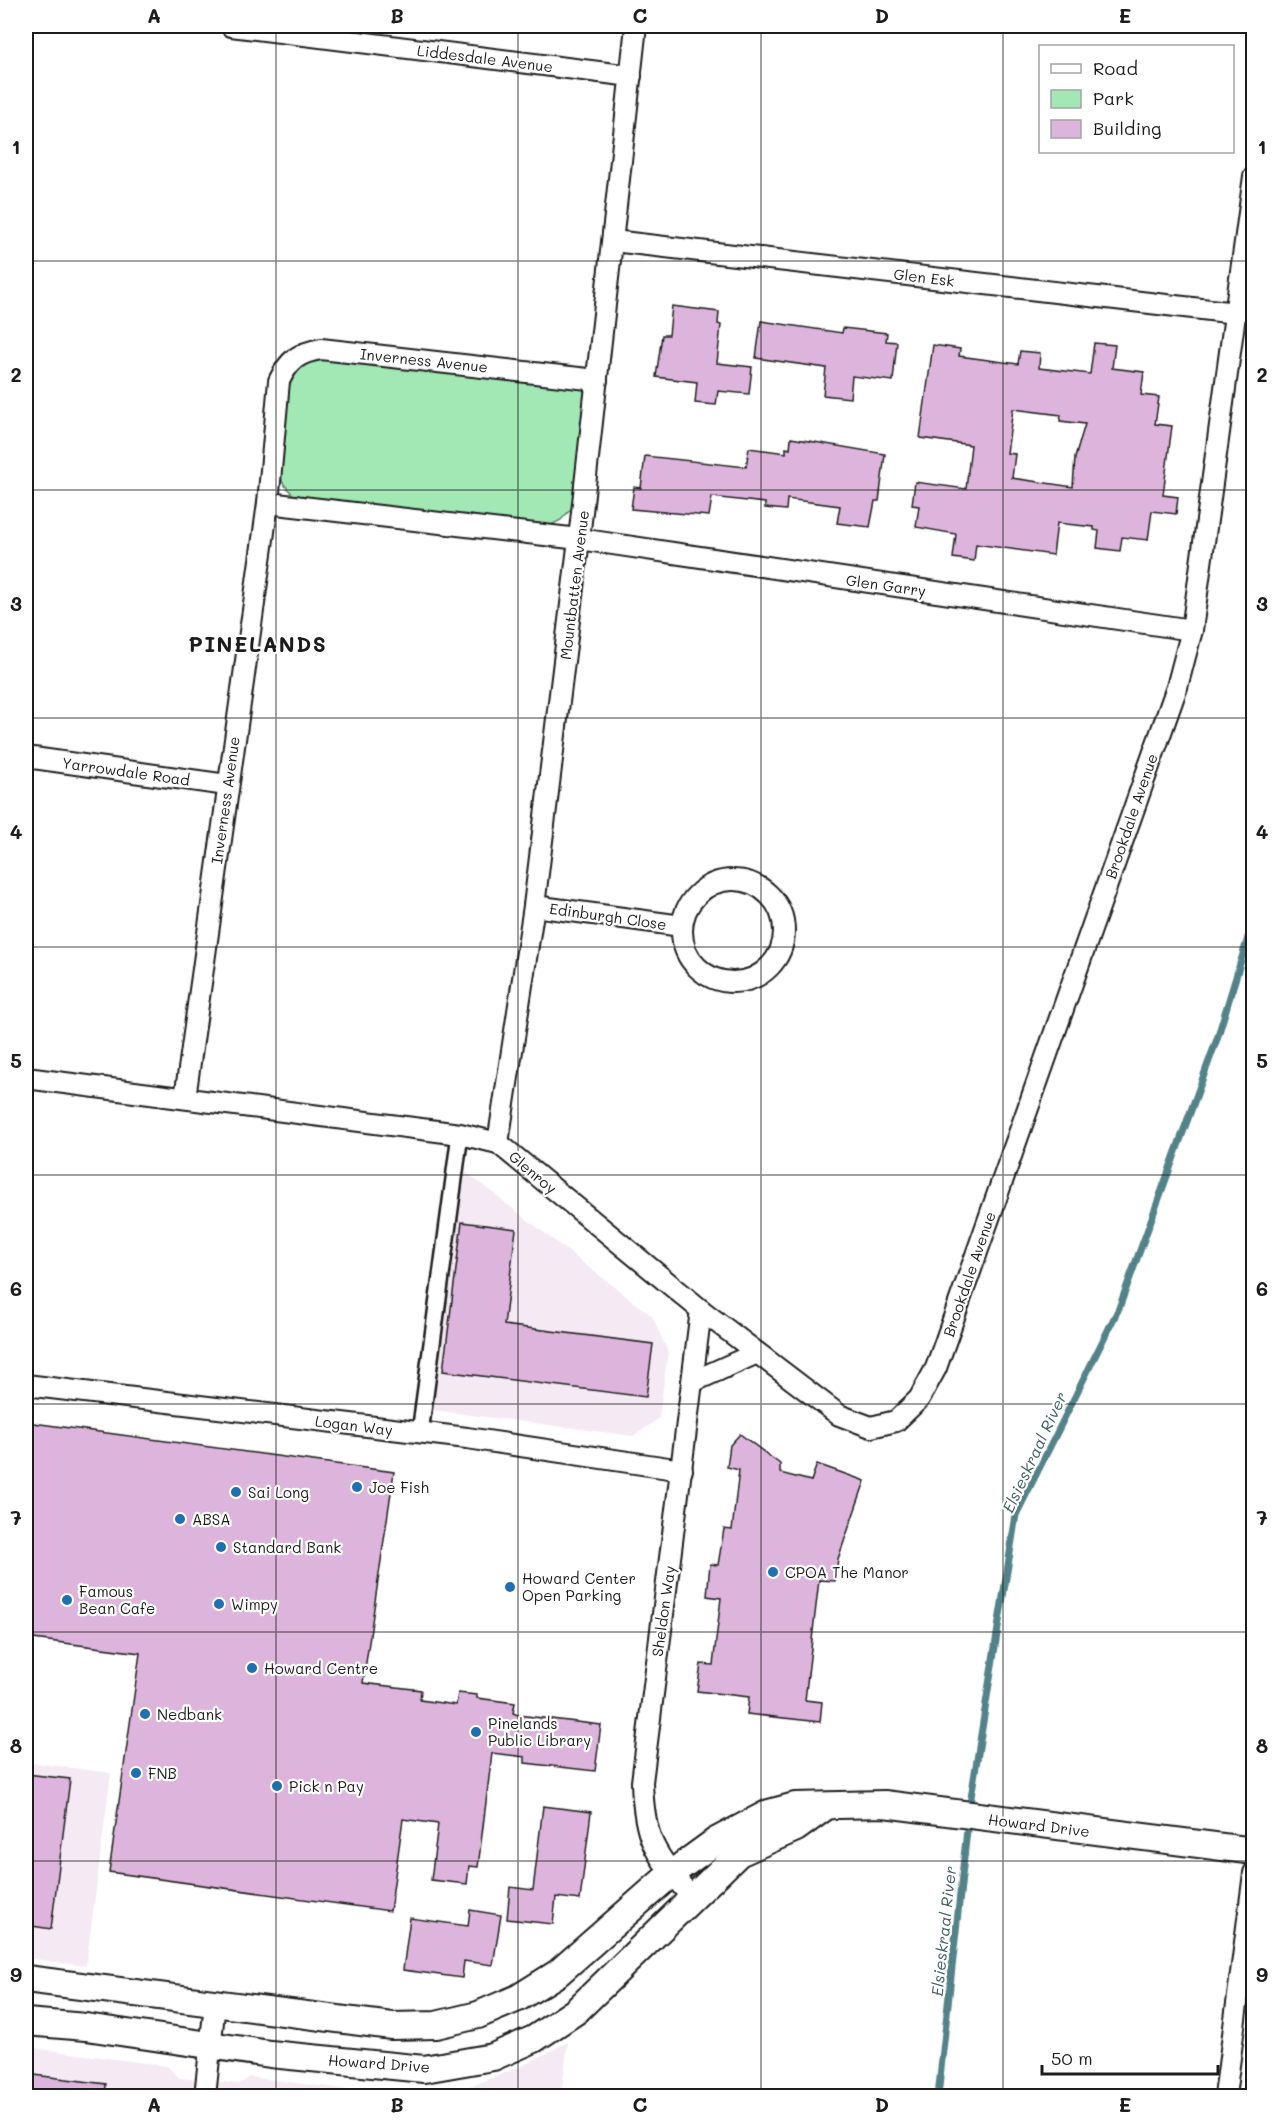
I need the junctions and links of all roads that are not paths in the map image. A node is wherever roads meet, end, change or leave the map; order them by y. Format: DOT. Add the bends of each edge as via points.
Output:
graph roads {
  1 [pos="231,26"];
  2 [pos="636,26"];
  3 [pos="631,76"];
  4 [pos="1254,176"];
  5 [pos="613,241"];
  6 [pos="1236,313"];
  7 [pos="597,380"];
  8 [pos="268,503"];
  9 [pos="579,539"];
  10 [pos="1192,630"];
  11 [pos="26,757"];
  12 [pos="227,785"];
  13 [pos="534,906"];
  14 [pos="682,926"];
  15 [pos="26,1078"];
  16 [pos="185,1098"];
  17 [pos="460,1134"];
  18 [pos="498,1143"];
  19 [pos="700,1310"];
  20 [pos="758,1353"];
  21 [pos="692,1382"];
  22 [pos="26,1385"];
  23 [pos="896,1421"];
  24 [pos="420,1433"];
  25 [pos="682,1470"];
  26 [pos="825,1807"];
  27 [pos="1254,1851"];
  28 [pos="672,1873"];
  29 [pos="1254,1873"];
  30 [pos="692,1898"];
  31 [pos="26,1979"];
  32 [pos="215,2003"];
  33 [pos="26,2022"];
  34 [pos="211,2047"];
  35 [pos="205,2097"];
  36 [pos="1225,2097"];
  1 -- 3 [label="street, Liddesdale Avenue"];
  2 -- 3 [label="street, Mountbatten Avenue"];
  3 -- 5 [label="street, Mountbatten Avenue"];
  4 -- 6 [label="street, Brookdale Avenue"];
  5 -- 6 [label="street, Glen Esk"];
  5 -- 7 [label="street, Mountbatten Avenue"];
  6 -- 10 [label="street, Brookdale Avenue"];
  7 -- 8 [label="street, Inverness Avenue" via="321,349 303,352 288,363 279,381"];
  7 -- 9 [label="street, Mountbatten Avenue"];
  8 -- 9 [label="street"];
  8 -- 12 [label="street, Inverness Avenue"];
  9 -- 10 [label="street, Glen Garry"];
  9 -- 13 [label="street, Mountbatten Avenue"];
  10 -- 23 [label="street, Brookdale Avenue" via="1177,687 936,1368 919,1399"];
  11 -- 12 [label="street, Yarrowdale Road"];
  12 -- 16 [label="street, Inverness Avenue"];
  13 -- 14 [label="street, Edinburgh Close"];
  13 -- 18 [label="street, Mountbatten Avenue"];
  14 -- 14 [label="street, Edinburgh Close" via="687,906 700,891 716,882 737,880 755,884 771,896 782,916 784,936 771,965 757,976 735,982 716,980 695,966 683,945"];
  15 -- 16 [label="street, Glenroy"];
  16 -- 17 [label="street, Glenroy"];
  17 -- 18 [label="street, Glenroy"];
  17 -- 24 [label="street"];
  18 -- 19 [label="street, Glenroy"];
  19 -- 20 [label="street, Glenroy"];
  19 -- 21 [label="street, Sheldon Way"];
  20 -- 21 [label="street"];
  20 -- 23 [label="street, Glenroy" via="838,1415 871,1427"];
  21 -- 25 [label="street, Sheldon Way"];
  22 -- 24 [label="street, Logan Way"];
  24 -- 25 [label="street, Logan Way"];
  25 -- 28 [label="street, Sheldon Way" via="642,1782 648,1834 659,1858"];
  26 -- 27 [label="street, Howard Drive" via="884,1804"];
  26 -- 28 [label="street, Howard Drive" via="795,1806 770,1813 716,1841"];
  26 -- 30 [label="street, Howard Drive" via="796,1828 739,1854"];
  28 -- 30 [label="street, Sheldon Way"];
  28 -- 32 [label="street, Howard Drive" via="558,1973 518,1998 478,2014 436,2025 392,2026"];
  29 -- 36 [label="street"];
  30 -- 34 [label="street, Howard Drive" via="576,2011 534,2039 493,2057 424,2069"];
  31 -- 32 [label="street, Howard Drive"];
  32 -- 34 [label="street"];
  33 -- 34 [label="street, Howard Drive" via="86,2027"];
  34 -- 35 [label="street"];
}
